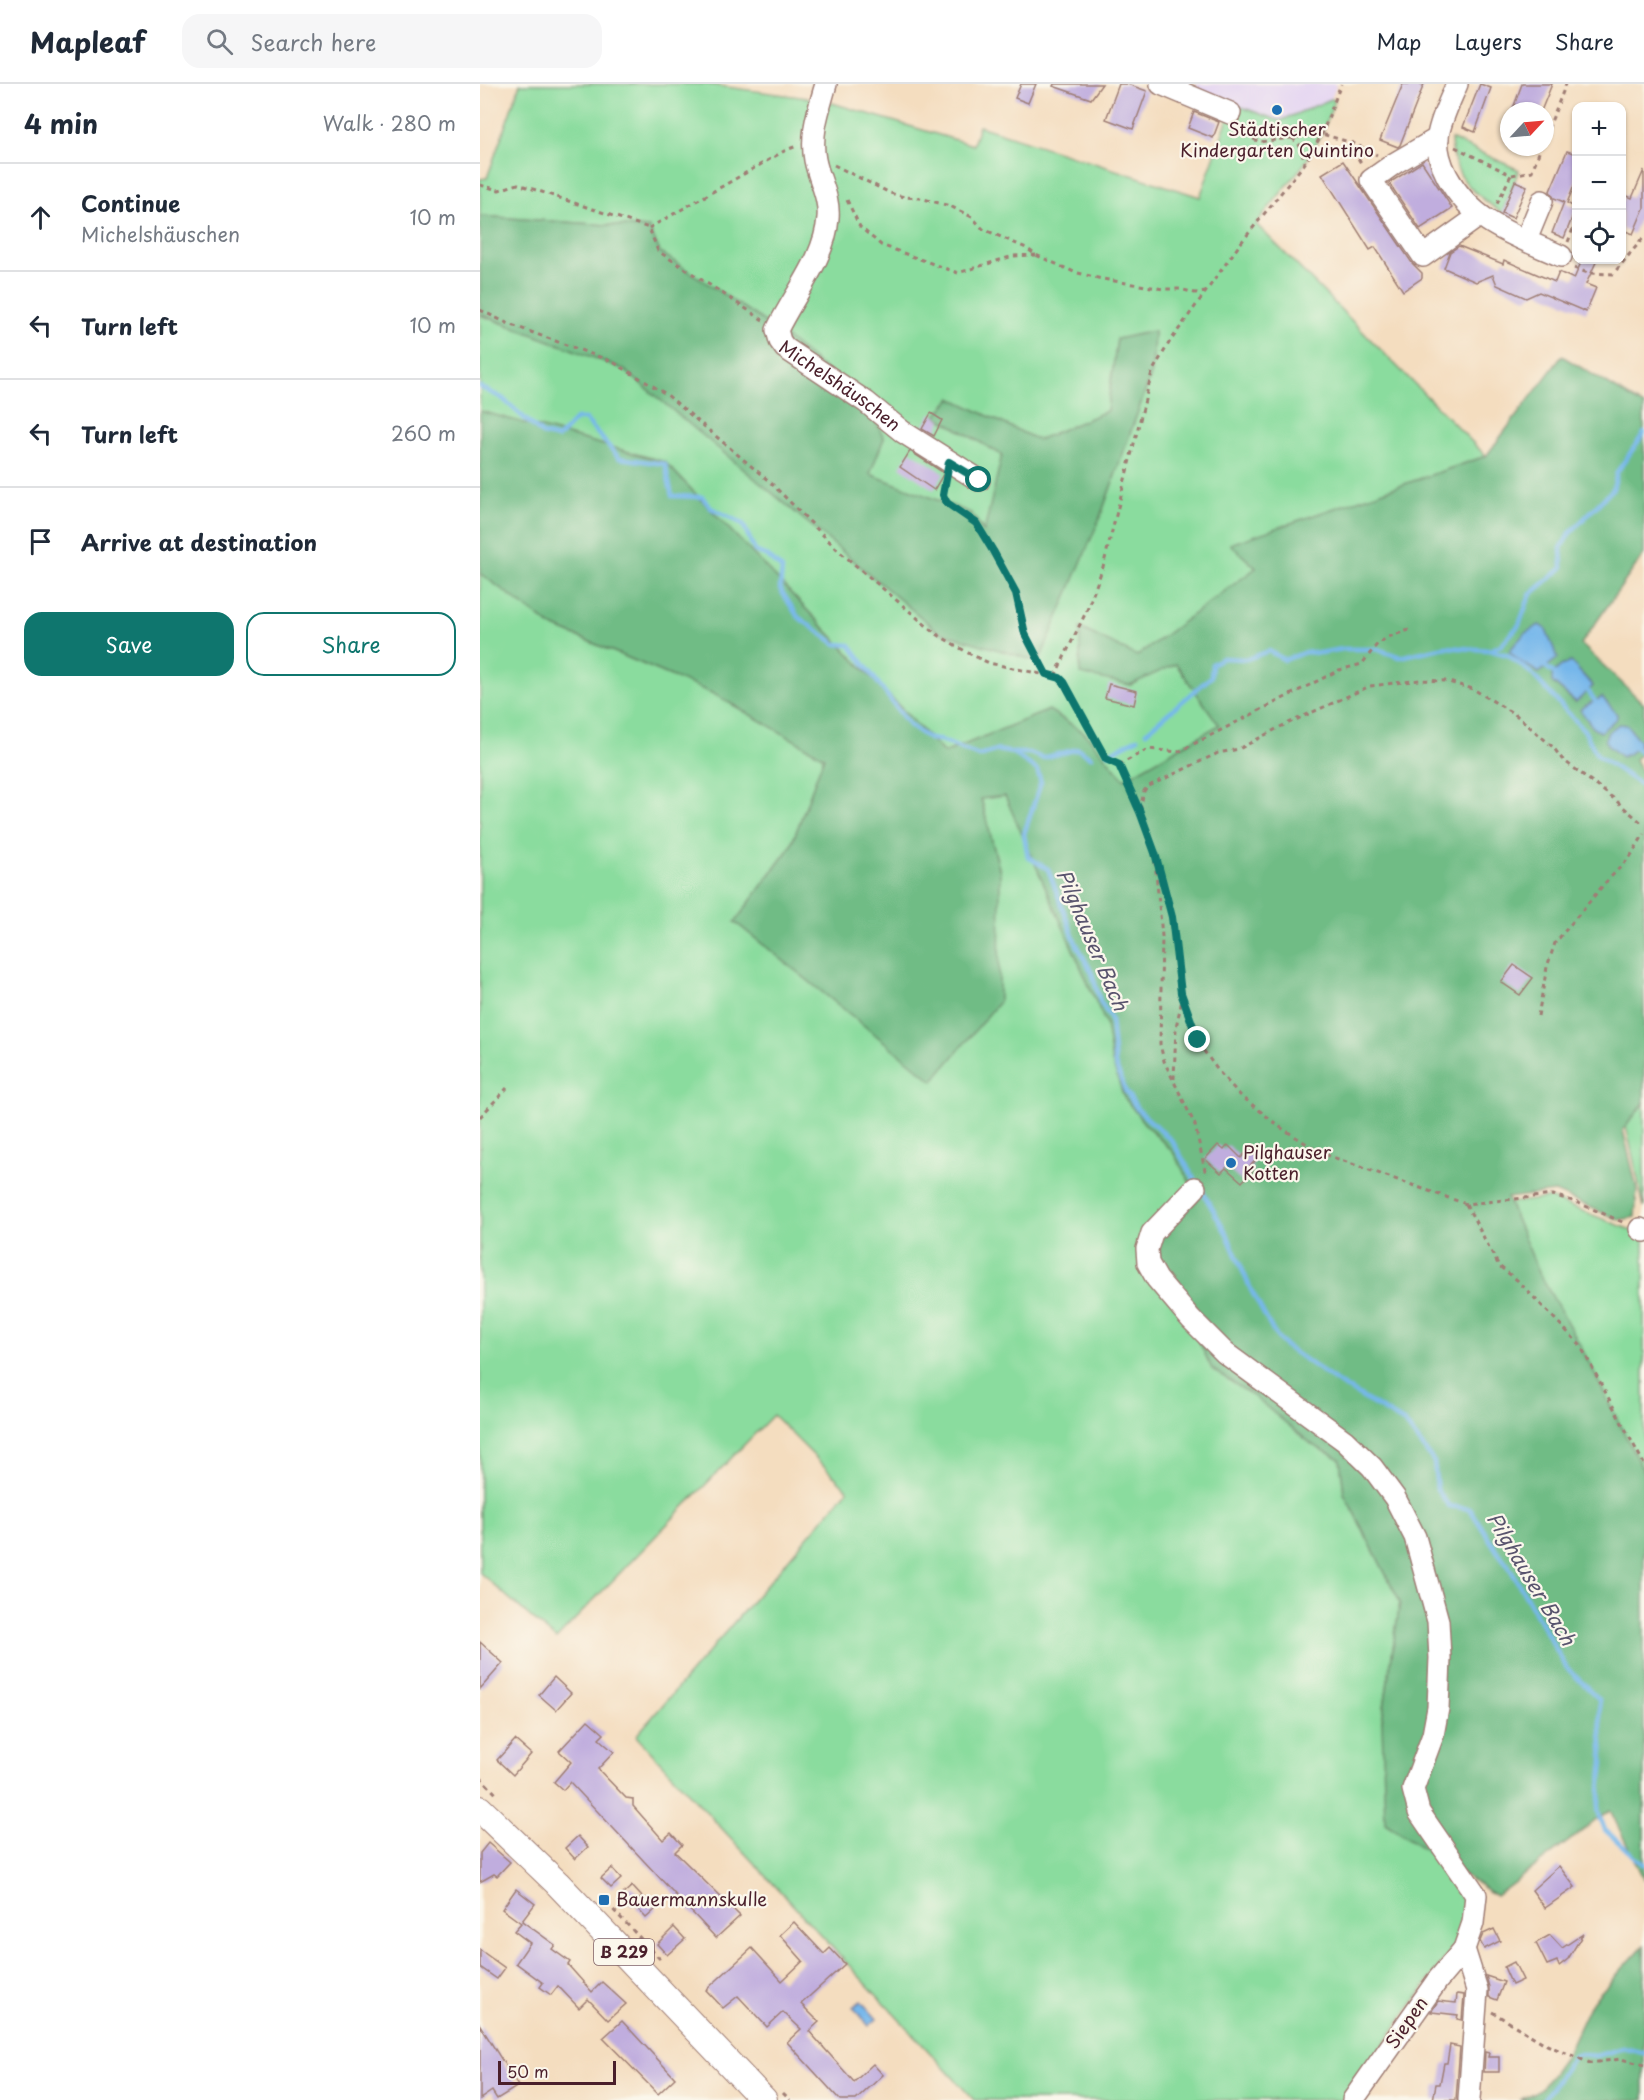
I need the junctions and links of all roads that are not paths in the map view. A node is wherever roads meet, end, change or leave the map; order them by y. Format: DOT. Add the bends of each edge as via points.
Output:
graph roads {
  1 [pos="826,84"];
  2 [pos="1161,84"];
  3 [pos="1457,84"];
  4 [pos="1230,113"];
  5 [pos="1438,138"];
  6 [pos="1542,201"];
  7 [pos="1479,216"];
  8 [pos="1526,240"];
  9 [pos="1561,256"];
  10 [pos="979,480"];
  11 [pos="1201,1183"];
  12 [pos="480,1809"];
  13 [pos="1464,1949"];
  14 [pos="764,2100"];
  15 [pos="1353,2100"];
  16 [pos="1469,2100"];
  1 -- 10 [label="street, Michelshäuschen" via="813,142 827,200 827,227 821,247 777,330 780,341 903,432"];
  2 -- 4 [label="street"];
  3 -- 5 [label="street"];
  5 -- 7 [label="street" via="1440,160 1448,179"];
  5 -- 7 [label="street" via="1371,180 1423,256"];
  6 -- 8 [label="street"];
  7 -- 8 [label="street"];
  8 -- 9 [label="street"];
  11 -- 13 [label="street, Siepen" via="1152,1233 1148,1263 1157,1279 1225,1353 1346,1441 1395,1498 1415,1537 1438,1621 1440,1658 1433,1735 1413,1789 1419,1812 1476,1895 1473,1923"];
  12 -- 14 [label="main road, B 229" via="557,1883"];
  13 -- 15 [label="street, Siepen"];
  13 -- 16 [label="street" via="1477,1990"];
}
